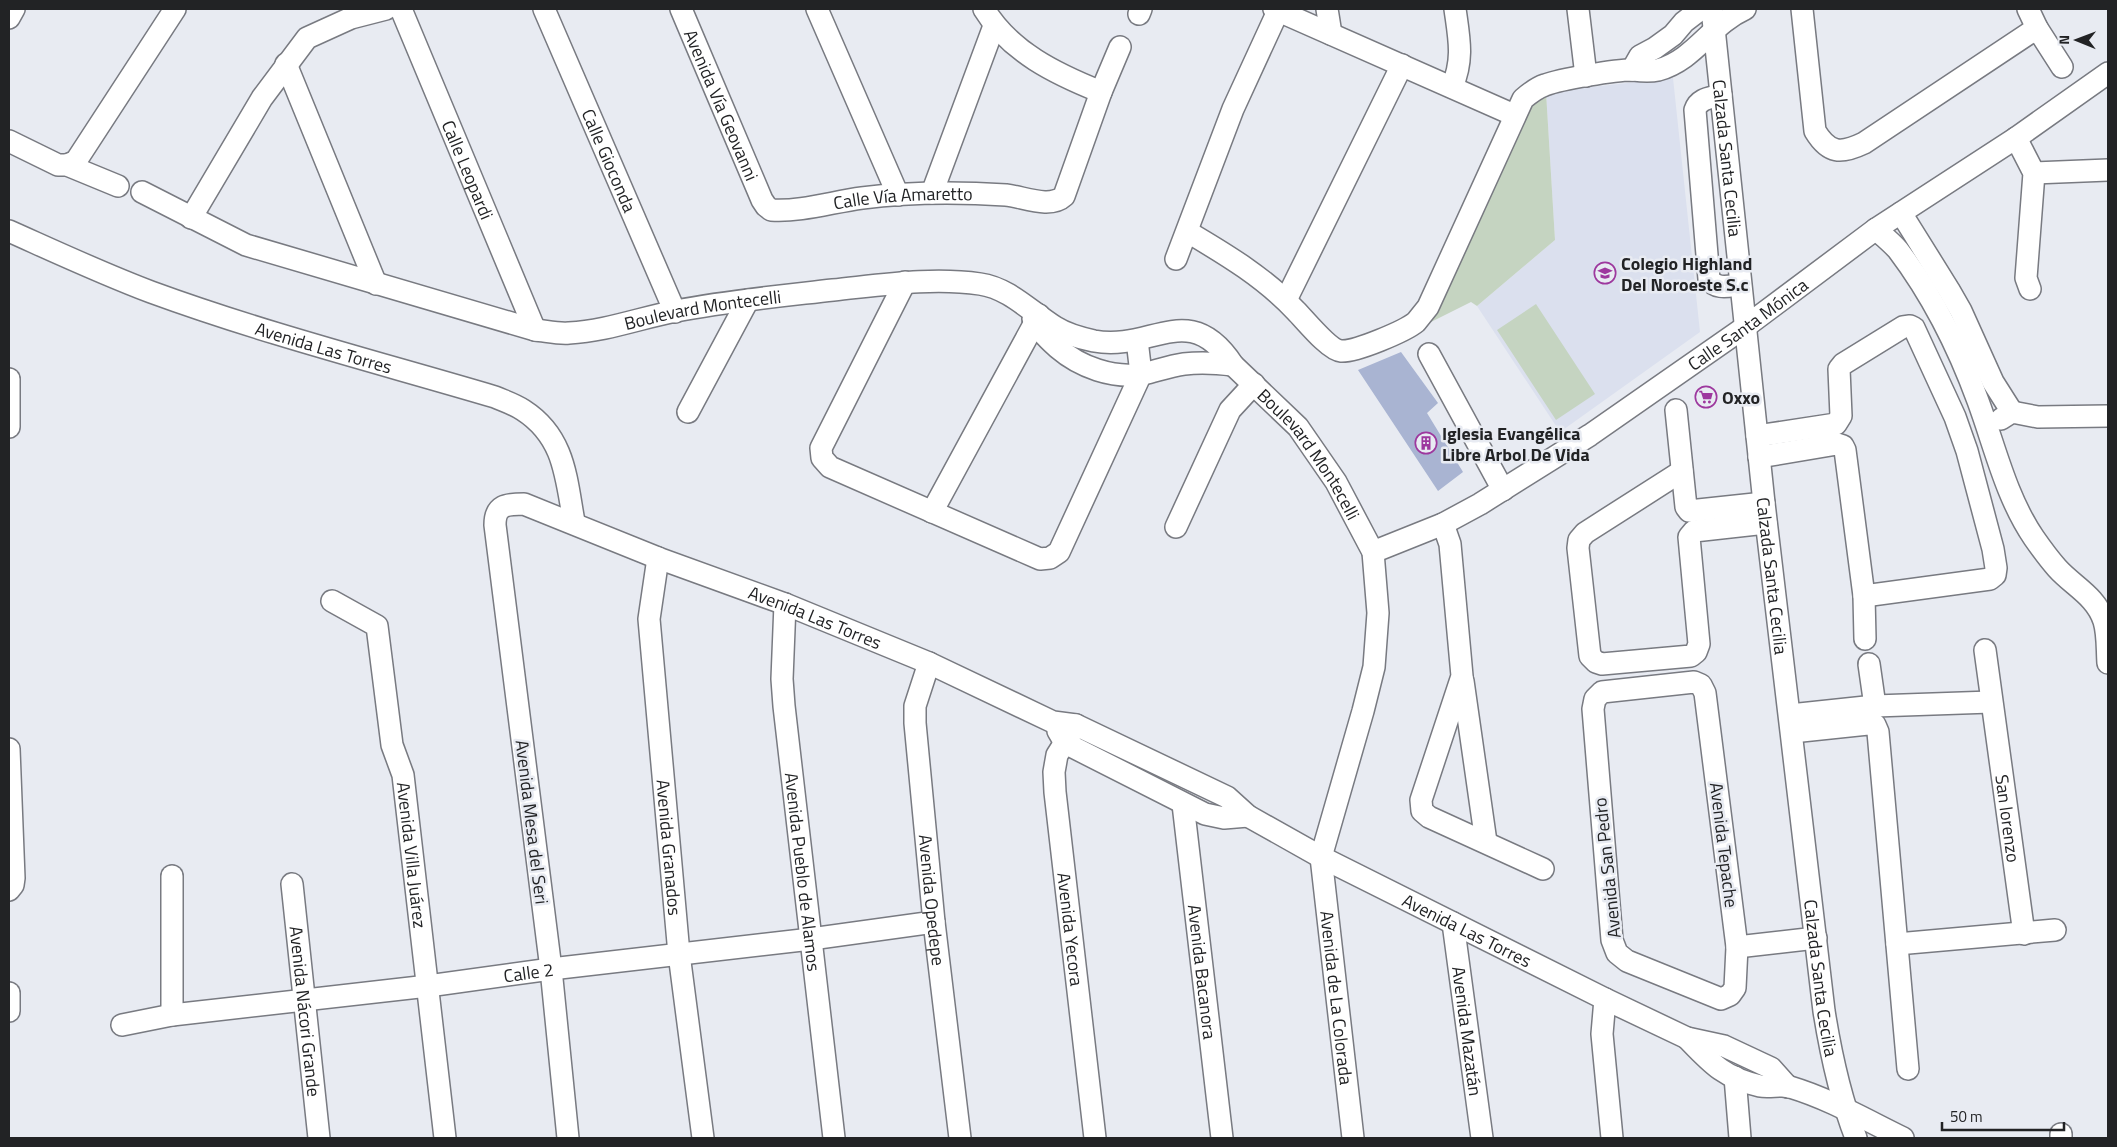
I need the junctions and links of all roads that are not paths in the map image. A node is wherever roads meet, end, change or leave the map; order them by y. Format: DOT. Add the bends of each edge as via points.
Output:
graph roads {
  1 [pos="14,9"];
  2 [pos="175,9"];
  3 [pos="386,9"];
  4 [pos="401,9"];
  5 [pos="544,9"];
  6 [pos="681,9"];
  7 [pos="817,9"];
  8 [pos="1277,9"];
  9 [pos="1327,9"];
  10 [pos="1455,9"];
  11 [pos="1578,9"];
  12 [pos="1701,9"];
  13 [pos="1745,9"];
  14 [pos="1802,9"];
  15 [pos="2028,9"];
  16 [pos="989,17"];
  17 [pos="9,18"];
  18 [pos="1713,18"];
  19 [pos="2037,28"];
  20 [pos="1331,34"];
  21 [pos="1120,47"];
  22 [pos="286,64"];
  23 [pos="1402,65"];
  24 [pos="2062,67"];
  25 [pos="1632,70"];
  26 [pos="2108,73"];
  27 [pos="1586,76"];
  28 [pos="1452,87"];
  29 [pos="1101,92"];
  30 [pos="1721,96"];
  31 [pos="1514,115"];
  32 [pos="2016,138"];
  33 [pos="9,141"];
  34 [pos="67,165"];
  35 [pos="2108,170"];
  36 [pos="2034,173"];
  37 [pos="118,186"];
  38 [pos="142,192"];
  39 [pos="932,193"];
  40 [pos="898,195"];
  41 [pos="762,200"];
  42 [pos="1901,213"];
  43 [pos="191,218"];
  44 [pos="1876,229"];
  45 [pos="9,231"];
  46 [pos="1188,232"];
  47 [pos="1176,259"];
  48 [pos="1937,270"];
  49 [pos="905,282"];
  50 [pos="1919,282"];
  51 [pos="376,284"];
  52 [pos="1740,285"];
  53 [pos="2030,289"];
  54 [pos="748,300"];
  55 [pos="1286,300"];
  56 [pos="675,312"];
  57 [pos="1960,312"];
  58 [pos="1034,315"];
  59 [pos="1942,322"];
  60 [pos="1745,327"];
  61 [pos="535,330"];
  62 [pos="1137,340"];
  63 [pos="1429,354"];
  64 [pos="1233,365"];
  65 [pos="1141,374"];
  66 [pos="9,379"];
  67 [pos="1254,384"];
  68 [pos="1676,410"];
  69 [pos="688,412"];
  70 [pos="2012,412"];
  71 [pos="2108,416"];
  72 [pos="9,427"];
  73 [pos="1993,446"];
  74 [pos="1758,447"];
  75 [pos="1682,471"];
  76 [pos="1503,490"];
  77 [pos="501,508"];
  78 [pos="932,512"];
  79 [pos="1765,513"];
  80 [pos="574,522"];
  81 [pos="1443,524"];
  82 [pos="1176,527"];
  83 [pos="1373,552"];
  84 [pos="658,558"];
  85 [pos="1864,596"];
  86 [pos="332,601"];
  87 [pos="784,604"];
  88 [pos="2103,607"];
  89 [pos="1865,638"];
  90 [pos="1985,650"];
  91 [pos="929,663"];
  92 [pos="2108,663"];
  93 [pos="1869,664"];
  94 [pos="1462,676"];
  95 [pos="1595,699"];
  96 [pos="1991,702"];
  97 [pos="1874,706"];
  98 [pos="1053,722"];
  99 [pos="1791,723"];
  100 [pos="1076,725"];
  101 [pos="1065,743"];
  102 [pos="9,749"];
  103 [pos="1182,804"];
  104 [pos="10,805"];
  105 [pos="1248,816"];
  106 [pos="1486,842"];
  107 [pos="1321,857"];
  108 [pos="1542,869"];
  109 [pos="172,876"];
  110 [pos="292,884"];
  111 [pos="9,890"];
  112 [pos="934,922"];
  113 [pos="1453,923"];
  114 [pos="2055,930"];
  115 [pos="2024,934"];
  116 [pos="1816,938"];
  117 [pos="811,939"];
  118 [pos="1897,944"];
  119 [pos="1737,947"];
  120 [pos="678,954"];
  121 [pos="550,969"];
  122 [pos="428,986"];
  123 [pos="9,993"];
  124 [pos="1605,999"];
  125 [pos="1721,999"];
  126 [pos="304,1001"];
  127 [pos="9,1011"];
  128 [pos="172,1015"];
  129 [pos="122,1025"];
  130 [pos="1687,1038"];
  131 [pos="1908,1069"];
  132 [pos="1735,1077"];
  133 [pos="1788,1086"];
  134 [pos="1845,1109"];
  135 [pos="319,1138"];
  136 [pos="445,1138"];
  137 [pos="568,1138"];
  138 [pos="703,1138"];
  139 [pos="834,1138"];
  140 [pos="960,1138"];
  141 [pos="1095,1138"];
  142 [pos="1222,1138"];
  143 [pos="1353,1138"];
  144 [pos="1482,1138"];
  145 [pos="1612,1138"];
  146 [pos="1740,1138"];
  147 [pos="1856,1138"];
  148 [pos="1903,1138"];
  1 -- 17 [label="street"];
  2 -- 34 [label="street" via="76,161"];
  3 -- 22 [label="street" via="351,18 307,38"];
  4 -- 61 [label="street, Calle Leopardi"];
  5 -- 56 [label="street, Calle Gioconda"];
  6 -- 41 [label="street, Avenida Vía Geovanni"];
  7 -- 40 [label="street"];
  8 -- 20 [label="street"];
  8 -- 46 [label="street" via="1233,109"];
  9 -- 20 [label="street"];
  10 -- 28 [label="street" via="1460,59"];
  11 -- 27 [label="street"];
  12 -- 25 [label="street" via="1667,39 1640,56"];
  13 -- 18 [label="street"];
  14 -- 19 [label="street" via="1815,131 1820,141 1831,149 1847,151 1864,143"];
  15 -- 19 [label="street"];
  16 -- 29 [label="street" via="1037,62 1063,77"];
  16 -- 39 [label="street"];
  18 -- 25 [label="street" via="1694,51 1678,62 1642,72"];
  18 -- 30 [label="street, Calzada Santa Cecilia"];
  19 -- 24 [label="street"];
  20 -- 23 [label="street"];
  21 -- 29 [label="street"];
  22 -- 43 [label="street" via="262,98"];
  22 -- 51 [label="street"];
  23 -- 28 [label="street"];
  23 -- 55 [label="street"];
  25 -- 27 [label="street"];
  26 -- 32 [label="street, Calle Santa Mónica"];
  27 -- 31 [label="street" via="1546,84 1532,91"];
  28 -- 31 [label="street"];
  29 -- 39 [label="street, Calle Vía Amaretto" via="1064,196 1058,201"];
  30 -- 52 [label="street, Calzada Santa Cecilia"];
  30 -- 52 [label="street" via="1701,101 1695,110 1709,279 1717,286"];
  31 -- 55 [label="street" via="1428,307 1416,322 1401,332 1353,350 1340,351 1329,345"];
  32 -- 36 [label="street"];
  32 -- 42 [label="street, Calle Santa Mónica"];
  33 -- 34 [label="street" via="58,165"];
  34 -- 37 [label="street"];
  35 -- 36 [label="street"];
  36 -- 53 [label="street" via="2026,278"];
  38 -- 43 [label="street, Boulevard Montecelli"];
  39 -- 40 [label="street, Calle Vía Amaretto"];
  40 -- 41 [label="street, Calle Vía Amaretto" via="779,211 772,210"];
  42 -- 44 [label="street, Calle Santa Mónica"];
  42 -- 48 [label="street"];
  43 -- 51 [label="street, Boulevard Montecelli" via="246,245"];
  44 -- 50 [label="street" via="1897,249"];
  44 -- 60 [label="street, Calle Santa Mónica"];
  45 -- 80 [label="street, Avenida Las Torres" via="152,292 296,339 495,397 523,410 542,426 557,446 566,474"];
  46 -- 47 [label="street"];
  46 -- 55 [label="street" via="1248,269"];
  48 -- 50 [label="street"];
  48 -- 57 [label="street"];
  49 -- 54 [label="street, Boulevard Montecelli"];
  49 -- 58 [label="street, Boulevard Montecelli" via="994,287"];
  49 -- 78 [label="street" via="821,448 822,458 830,467"];
  50 -- 59 [label="street"];
  51 -- 61 [label="street, Boulevard Montecelli"];
  52 -- 60 [label="street, Calzada Santa Cecilia"];
  54 -- 56 [label="street, Boulevard Montecelli"];
  54 -- 69 [label="street"];
  56 -- 61 [label="street, Boulevard Montecelli" via="604,329 567,333"];
  57 -- 59 [label="street"];
  57 -- 70 [label="street" via="1993,382"];
  58 -- 62 [label="street, Boulevard Montecelli" via="1074,336 1116,343"];
  58 -- 65 [label="street, Boulevard Montecelli" via="1048,339 1067,356 1090,368 1115,374"];
  58 -- 78 [label="street"];
  59 -- 73 [label="street" via="1978,400"];
  60 -- 74 [label="street, Calzada Santa Cecilia"];
  60 -- 76 [label="street, Calle Santa Mónica" via="1590,435"];
  62 -- 64 [label="street, Boulevard Montecelli" via="1161,332 1190,330 1215,343"];
  62 -- 65 [label="street"];
  63 -- 76 [label="street"];
  64 -- 65 [label="street, Boulevard Montecelli" via="1183,364"];
  64 -- 67 [label="street, Boulevard Montecelli"];
  65 -- 78 [label="street" via="1059,552 1050,558 1040,559"];
  66 -- 72 [label="street"];
  67 -- 82 [label="street" via="1230,410"];
  67 -- 83 [label="street, Boulevard Montecelli" via="1298,427 1336,482"];
  68 -- 75 [label="street"];
  70 -- 71 [label="street" via="2038,417"];
  70 -- 73 [label="street" via="1997,426"];
  73 -- 88 [label="street" via="2033,537 2057,569"];
  74 -- 79 [label="street, Calzada Santa Cecilia"];
  74 -- 85 [label="street" via="1843,446"];
  74 -- 85 [label="street" via="1836,424 1841,416 1839,369 1843,364 1903,328 1914,328 1967,450 1993,549 1995,575 1990,579"];
  75 -- 79 [label="street" via="1688,511"];
  75 -- 79 [label="street" via="1586,532 1579,540 1590,656 1596,662 1691,656 1696,652 1699,644 1689,537 1694,531"];
  76 -- 81 [label="street, Calle Santa Mónica"];
  77 -- 80 [label="street, Avenida Las Torres" via="524,504"];
  77 -- 121 [label="street, Avenida Mesa del Seri" via="495,514 495,525"];
  79 -- 99 [label="street, Calzada Santa Cecilia"];
  80 -- 84 [label="street, Avenida Las Torres"];
  81 -- 83 [label="street, Calle Santa Mónica"];
  81 -- 94 [label="street" via="1450,544"];
  83 -- 107 [label="street" via="1378,613 1374,667"];
  84 -- 87 [label="street, Avenida Las Torres"];
  84 -- 120 [label="street, Avenida Granados" via="649,619"];
  85 -- 89 [label="street"];
  86 -- 122 [label="street, Avenida Villa Juárez" via="378,626 392,745 403,775"];
  87 -- 91 [label="street, Avenida Las Torres"];
  87 -- 117 [label="street, Avenida Pueblo de Alamos" via="782,679"];
  88 -- 92 [label="street"];
  90 -- 96 [label="street"];
  91 -- 98 [label="street, Avenida Las Torres"];
  91 -- 112 [label="street, Avenida Opedepe" via="915,706 915,723"];
  93 -- 97 [label="street"];
  94 -- 106 [label="street"];
  94 -- 106 [label="street" via="1421,800 1422,811 1428,817"];
  95 -- 119 [label="street, Avenida Tepache" via="1602,692 1694,682 1701,685 1705,693"];
  95 -- 125 [label="street, Avenida San Pedro" via="1593,709 1612,940 1618,953 1627,961"];
  96 -- 97 [label="street"];
  96 -- 115 [label="street, San lorenzo"];
  97 -- 99 [label="street"];
  98 -- 100 [label="street, Avenida Las Torres"];
  98 -- 101 [label="street"];
  99 -- 116 [label="street, Calzada Santa Cecilia"];
  99 -- 118 [label="street" via="1868,724 1875,726 1878,732"];
  100 -- 101 [label="street, Avenida Yecora"];
  100 -- 105 [label="street, Avenida Las Torres" via="1227,797"];
  101 -- 103 [label="street"];
  101 -- 141 [label="street, Avenida Yecora" via="1057,755 1055,792"];
  102 -- 104 [label="street"];
  103 -- 105 [label="street" via="1224,818"];
  103 -- 142 [label="street, Avenida Bacanora"];
  104 -- 111 [label="street" via="14,878"];
  105 -- 107 [label="street, Avenida Las Torres"];
  106 -- 108 [label="street"];
  107 -- 113 [label="street, Avenida Las Torres"];
  107 -- 143 [label="street, Avenida de La Colorada"];
  109 -- 128 [label="street"];
  110 -- 126 [label="street, Avenida Nácori Grande"];
  112 -- 117 [label="street, Calle 2"];
  112 -- 140 [label="street, Avenida Opedepe"];
  113 -- 124 [label="street, Avenida Las Torres"];
  113 -- 144 [label="street, Avenida Mazatán"];
  114 -- 115 [label="street"];
  115 -- 118 [label="street"];
  116 -- 119 [label="street"];
  116 -- 134 [label="street, Calzada Santa Cecilia" via="1829,1046"];
  117 -- 120 [label="street, Calle 2"];
  117 -- 139 [label="street, Avenida Pueblo de Alamos"];
  118 -- 131 [label="street"];
  119 -- 125 [label="street, Avenida Tepache" via="1735,988"];
  120 -- 121 [label="street, Calle 2"];
  120 -- 138 [label="street, Avenida Granados"];
  121 -- 122 [label="street, Calle 2"];
  121 -- 137 [label="street, Avenida Mesa del Seri"];
  122 -- 126 [label="street, Calle 2"];
  122 -- 136 [label="street, Avenida Villa Juárez"];
  123 -- 127 [label="street"];
  124 -- 130 [label="street, Avenida Las Torres"];
  124 -- 145 [label="street" via="1602,1034"];
  126 -- 128 [label="street, Calle 2"];
  126 -- 135 [label="street, Avenida Nácori Grande"];
  128 -- 129 [label="street, Calle 2"];
  130 -- 132 [label="street, Avenida Las Torres" via="1716,1068"];
  130 -- 133 [label="street, Avenida Las Torres" via="1724,1046 1771,1068"];
  132 -- 133 [label="street, Avenida Las Torres" via="1761,1086"];
  132 -- 146 [label="street"];
  133 -- 134 [label="street, Avenida Las Torres"];
  134 -- 147 [label="street, Calzada Santa Cecilia"];
  134 -- 148 [label="street, Avenida Las Torres"];
}
